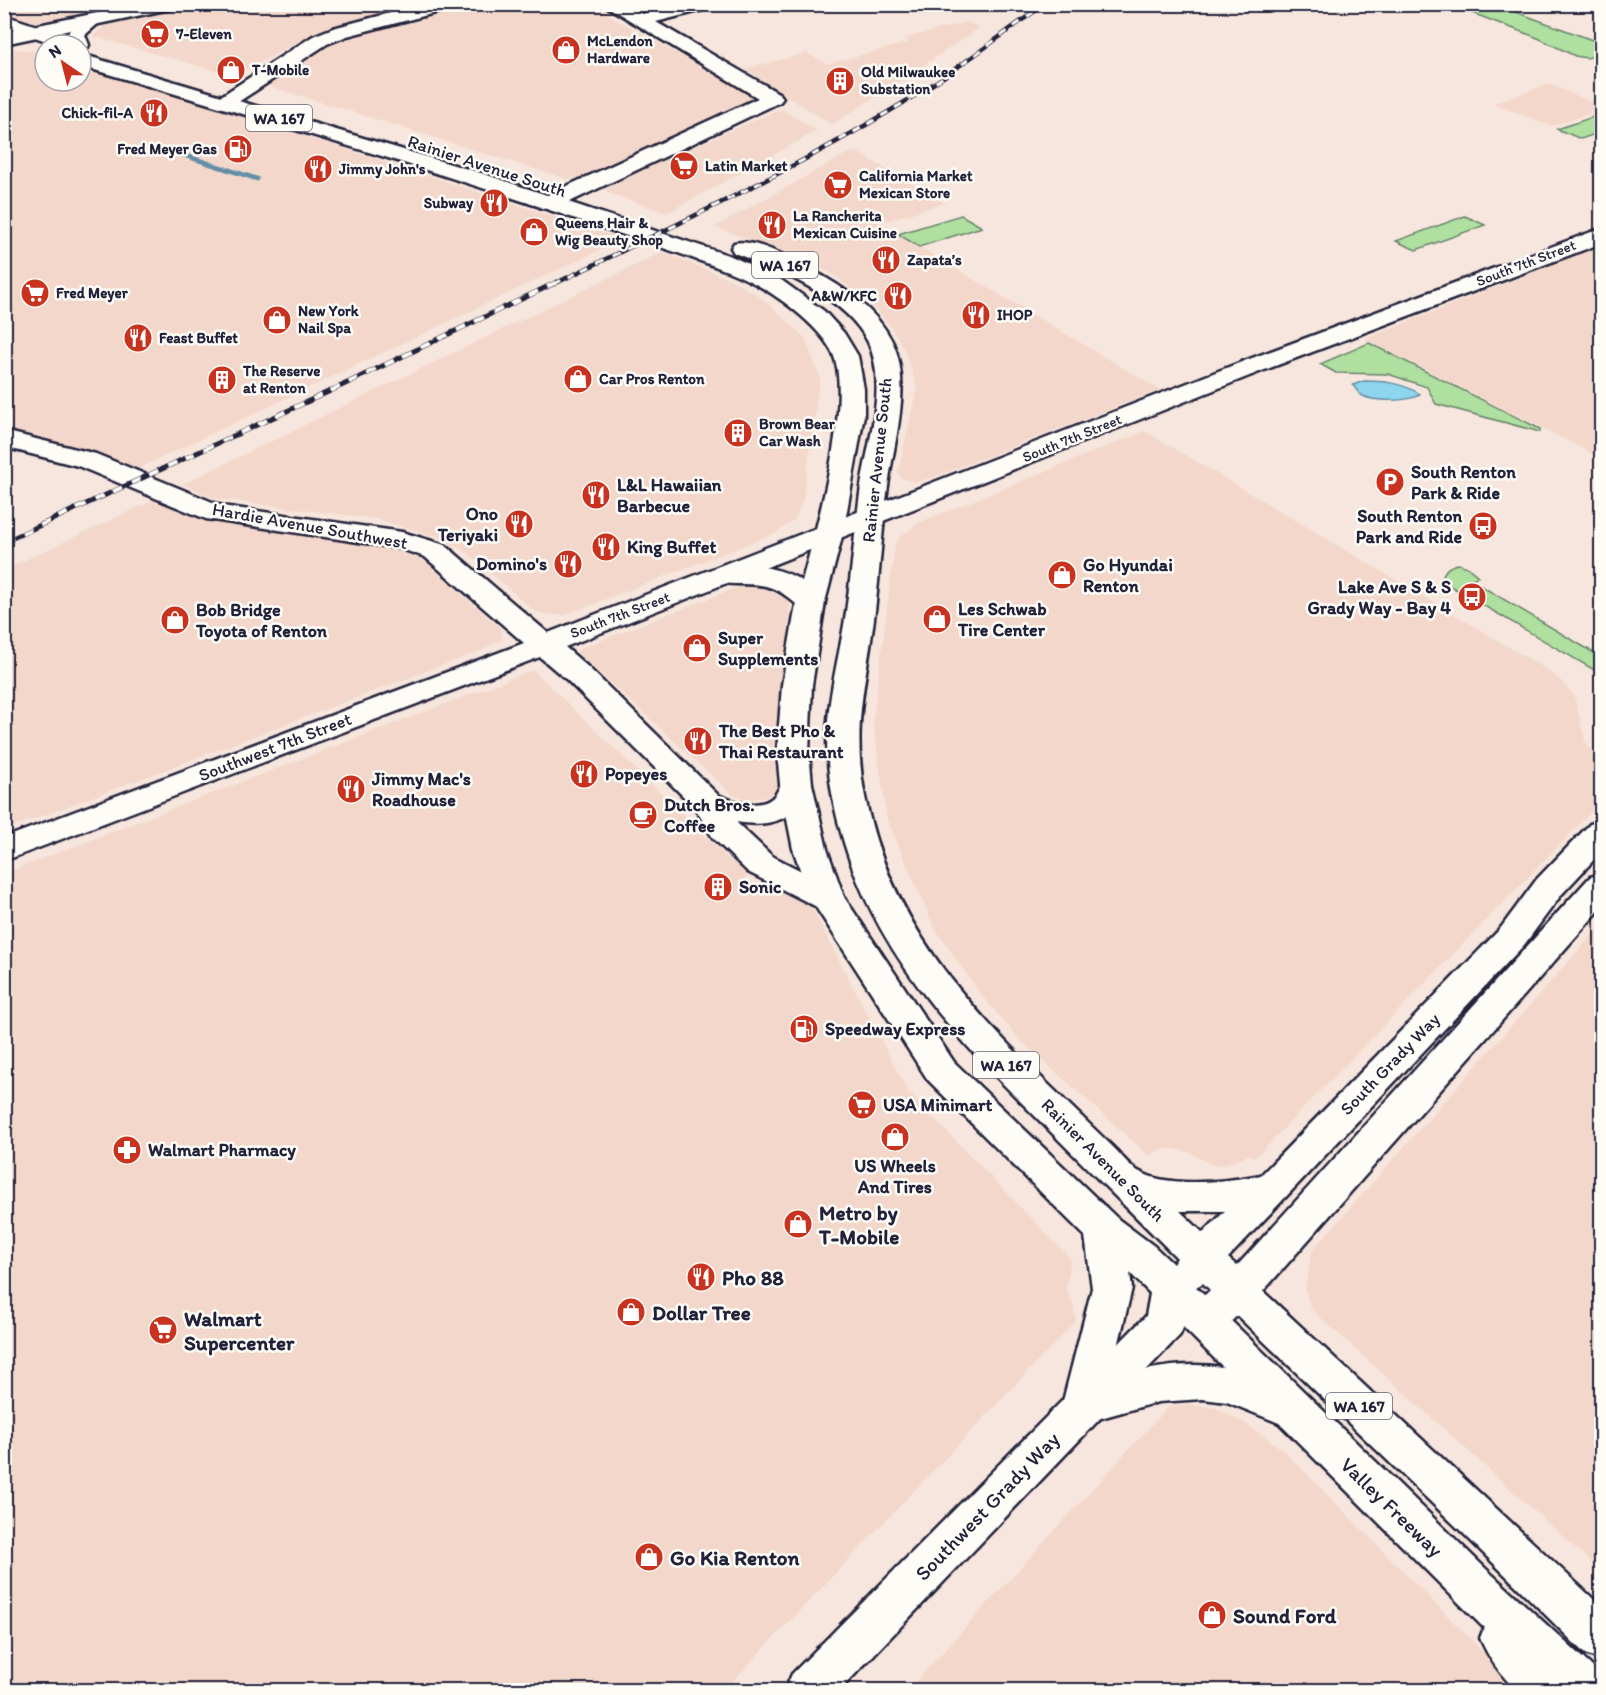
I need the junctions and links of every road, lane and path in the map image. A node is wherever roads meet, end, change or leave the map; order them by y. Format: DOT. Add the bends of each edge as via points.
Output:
graph roads {
  1 [pos="170,4"];
  2 [pos="448,4"];
  3 [pos="705,4"];
  4 [pos="634,13"];
  5 [pos="92,21"];
  6 [pos="61,33"];
  7 [pos="77,33"];
  8 [pos="6,34"];
  9 [pos="33,39"];
  10 [pos="93,50"];
  11 [pos="93,63"];
  12 [pos="233,97"];
  13 [pos="561,198"];
  14 [pos="1602,235"];
  15 [pos="4,439"];
  16 [pos="876,477"];
  17 [pos="941,490"];
  18 [pos="870,517"];
  19 [pos="829,533"];
  20 [pos="723,575"];
  21 [pos="811,602"];
  22 [pos="545,645"];
  23 [pos="796,784"];
  24 [pos="707,802"];
  25 [pos="1602,831"];
  26 [pos="4,850"];
  27 [pos="1602,885"];
  28 [pos="827,898"];
  29 [pos="1125,1182"];
  30 [pos="1273,1188"];
  31 [pos="1104,1230"];
  32 [pos="1204,1259"];
  33 [pos="1238,1292"];
  34 [pos="1180,1311"];
  35 [pos="1083,1405"];
  36 [pos="1298,1415"];
  37 [pos="1469,1583"];
  38 [pos="1583,1614"];
  39 [pos="1602,1639"];
  40 [pos="809,1690"];
  41 [pos="1548,1690"];
  42 [pos="1582,1690"];
  1 -- 5 [label="main road"];
  2 -- 12 [label="main road" via="320,40"];
  3 -- 4 [label="main road"];
  4 -- 13 [label="main road" via="773,98"];
  5 -- 6 [label="main road"];
  5 -- 7 [label="main road"];
  8 -- 9 [label="main road"];
  10 -- 12 [label="main road, Rainier Avenue South / WA 167"];
  11 -- 12 [label="main road, Rainier Avenue South / WA 167"];
  12 -- 13 [label="main road, Rainier Avenue South / WA 167" via="463,174"];
  13 -- 16 [label="main road, Rainier Avenue South / WA 167" via="767,257 809,276 846,303 879,341 888,374"];
  13 -- 19 [label="main road, Rainier Avenue South / WA 167" via="769,282 816,316 836,338 846,356 852,402"];
  14 -- 17 [label="main road, South 7th Street" via="1253,366"];
  15 -- 22 [label="main road, Hardie Avenue Southwest" via="87,460 216,513 420,545 445,559"];
  16 -- 17 [label="main road" via="913,490"];
  16 -- 18 [label="main road, Rainier Avenue South / WA 167"];
  17 -- 18 [label="main road, South 7th Street"];
  18 -- 19 [label="main road, South 7th Street"];
  18 -- 29 [label="main road, Rainier Avenue South / WA 167" via="843,724 852,811 871,873 900,937 927,978 967,1026"];
  19 -- 20 [label="main road, South 7th Street"];
  19 -- 21 [label="main road, Rainier Avenue South / WA 167"];
  20 -- 21 [label="main road" via="771,576 796,587"];
  20 -- 22 [label="main road, South 7th Street"];
  21 -- 23 [label="main road, Rainier Avenue South / WA 167" via="797,685 793,752"];
  22 -- 24 [label="main road, Hardie Avenue Southwest"];
  22 -- 26 [label="main road, Southwest 7th Street"];
  23 -- 24 [label="main road, Hardie Avenue Southwest" via="787,802 756,813 729,812"];
  23 -- 28 [label="main road, Rainier Avenue South / WA 167" via="810,849"];
  24 -- 28 [label="main road, Hardie Avenue Southwest" via="725,831 760,864"];
  25 -- 30 [label="main road, South Grady Way" via="1549,887 1512,937"];
  27 -- 33 [label="main road"];
  28 -- 31 [label="main road, Rainier Avenue South / WA 167" via="941,1071"];
  29 -- 30 [label="main road" via="1176,1196 1202,1198"];
  29 -- 32 [label="main road, Rainier Avenue South / WA 167"];
  30 -- 32 [label="main road, South Grady Way"];
  31 -- 34 [label="main road, Rainier Avenue South / WA 167" via="1140,1257"];
  31 -- 35 [label="main road" via="1112,1288"];
  32 -- 33 [label="main road, Rainier Avenue South / WA 167"];
  32 -- 34 [label="main road, South Grady Way"];
  33 -- 34 [label="main road"];
  33 -- 38 [label="main road, WA 167"];
  34 -- 35 [label="main road, Southwest Grady Way"];
  34 -- 36 [label="main road, Valley Freeway / WA 167"];
  35 -- 36 [label="main road" via="1187,1379 1247,1390"];
  35 -- 40 [label="main road, Southwest Grady Way"];
  36 -- 37 [label="main road, Valley Freeway"];
  37 -- 41 [label="main road" via="1513,1655"];
  37 -- 42 [label="main road, Valley Freeway"];
  38 -- 39 [label="main road, WA 167"];
}
